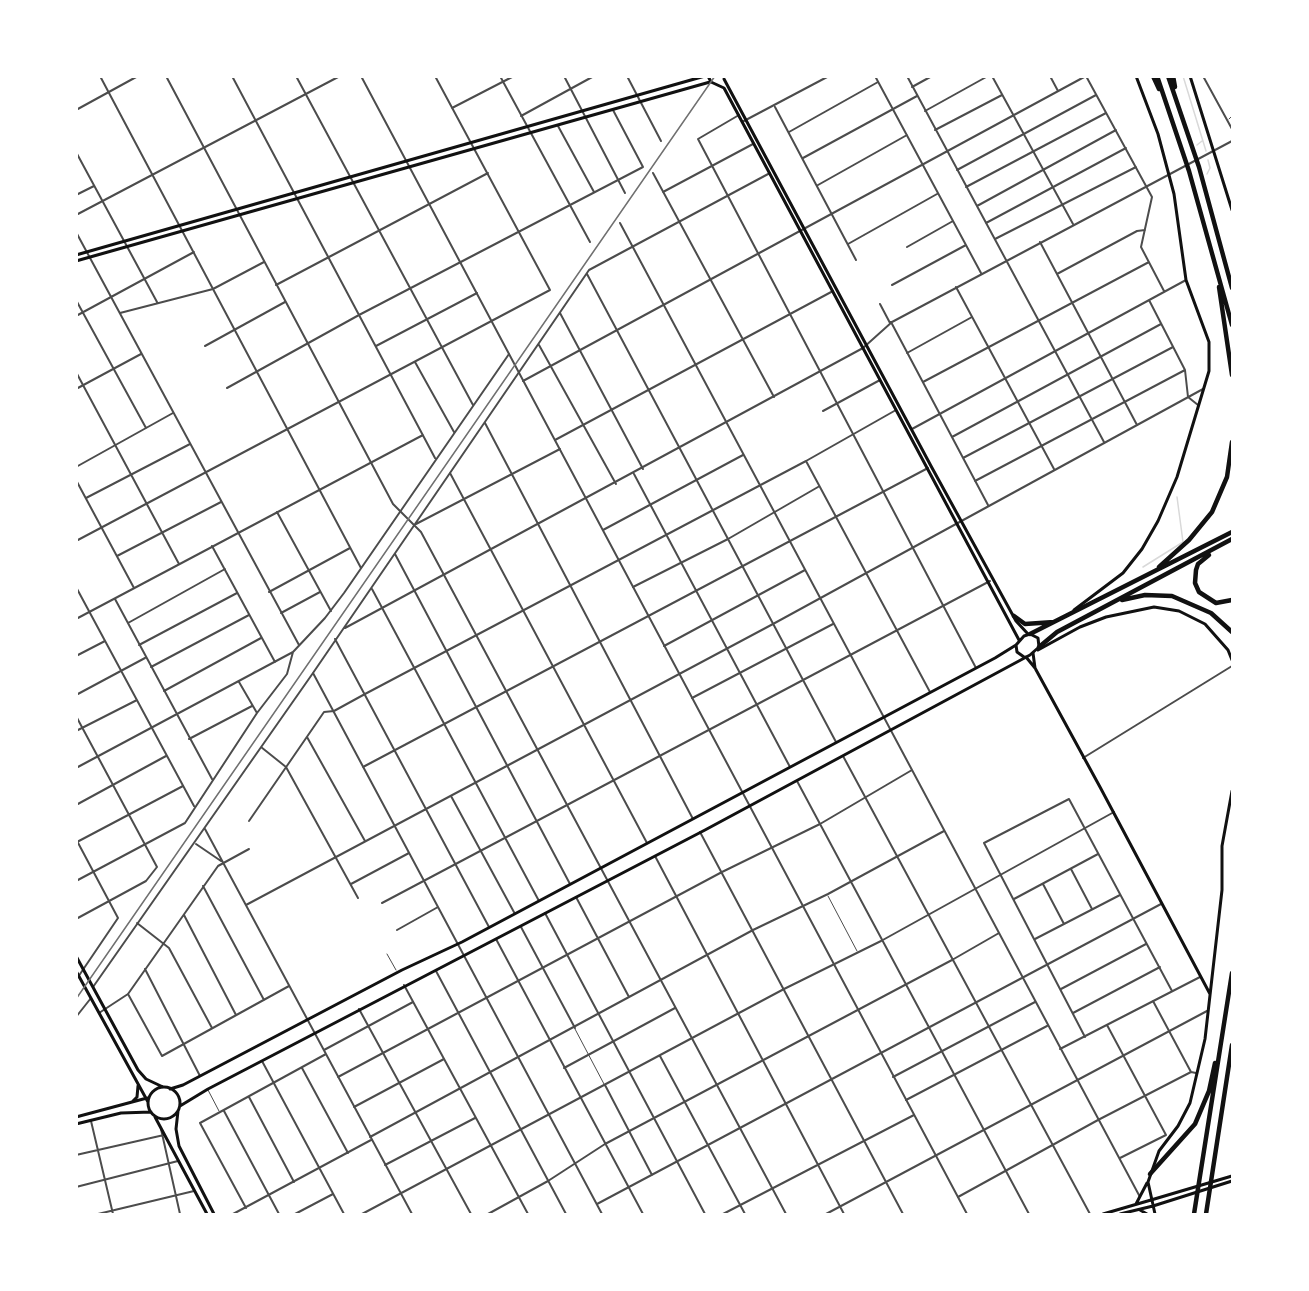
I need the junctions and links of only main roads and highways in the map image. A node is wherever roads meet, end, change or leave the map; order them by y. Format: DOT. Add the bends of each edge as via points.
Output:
graph roads {
  1 [pos="706,76"];
  2 [pos="1136,76"];
  3 [pos="1152,76"];
  4 [pos="1157,76"];
  5 [pos="1170,76"];
  6 [pos="1190,76"];
  7 [pos="725,77"];
  8 [pos="691,78"];
  9 [pos="710,82"];
  10 [pos="716,84"];
  11 [pos="1170,110"];
  12 [pos="740,115"];
  13 [pos="744,121"];
  14 [pos="771,172"];
  15 [pos="1233,210"];
  16 [pos="76,255"];
  17 [pos="1212,255"];
  18 [pos="76,261"];
  19 [pos="1233,288"];
  20 [pos="1233,325"];
  21 [pos="864,347"];
  22 [pos="1233,375"];
  23 [pos="898,410"];
  24 [pos="1233,442"];
  25 [pos="929,467"];
  26 [pos="1233,532"];
  27 [pos="1233,539"];
  28 [pos="1223,544"];
  29 [pos="1139,580"];
  30 [pos="1233,600"];
  31 [pos="1108,604"];
  32 [pos="1014,616"];
  33 [pos="1064,618"];
  34 [pos="1056,622"];
  35 [pos="1233,632"];
  36 [pos="1029,634"];
  37 [pos="1019,640"];
  38 [pos="1016,645"];
  39 [pos="1039,649"];
  40 [pos="1033,653"];
  41 [pos="1025,657"];
  42 [pos="1233,660"];
  43 [pos="1035,668"];
  44 [pos="1233,791"];
  45 [pos="76,956"];
  46 [pos="76,970"];
  47 [pos="1233,973"];
  48 [pos="78,978"];
  49 [pos="1211,996"];
  50 [pos="1223,1034"];
  51 [pos="1233,1045"];
  52 [pos="138,1085"];
  53 [pos="163,1088"];
  54 [pos="170,1089"];
  55 [pos="148,1099"];
  56 [pos="130,1103"];
  57 [pos="180,1106"];
  58 [pos="178,1111"];
  59 [pos="151,1112"];
  60 [pos="76,1117"];
  61 [pos="155,1117"];
  62 [pos="76,1124"];
  63 [pos="1150,1174"];
  64 [pos="1233,1176"];
  65 [pos="1233,1181"];
  66 [pos="1148,1182"];
  67 [pos="1151,1200"];
  68 [pos="1135,1205"];
  69 [pos="1152,1206"];
  70 [pos="1138,1209"];
  71 [pos="207,1215"];
  72 [pos="214,1215"];
  73 [pos="1103,1215"];
  74 [pos="1120,1215"];
  75 [pos="1147,1215"];
  76 [pos="1155,1215"];
  77 [pos="1194,1215"];
  78 [pos="1206,1215"];
  1 -- 8 [label="main road"];
  1 -- 9 [label="main road"];
  2 -- 33 [label="main road" via="1169,174 1186,280 1209,342 1209,371 1169,498 1142,549 1114,581"];
  3 -- 11 [label="highway"];
  4 -- 11 [label="highway"];
  5 -- 19 [label="highway"];
  6 -- 15 [label="main road"];
  7 -- 10 [label="main road"];
  7 -- 12 [label="main road"];
  8 -- 16 [label="main road" via="583,113"];
  9 -- 10 [label="main road"];
  9 -- 18 [label="main road"];
  10 -- 12 [label="main road" via="724,88"];
  11 -- 17 [label="highway"];
  12 -- 13 [label="main road"];
  13 -- 14 [label="main road"];
  13 -- 14 [label="main road"];
  14 -- 21 [label="main road"];
  17 -- 20 [label="highway"];
  17 -- 22 [label="highway"];
  21 -- 23 [label="main road"];
  21 -- 23 [label="main road"];
  23 -- 25 [label="main road"];
  23 -- 25 [label="main road"];
  24 -- 29 [label="highway" via="1224,486 1202,526 1170,558"];
  25 -- 32 [label="main road"];
  25 -- 37 [label="main road"];
  26 -- 29 [label="highway"];
  27 -- 28 [label="highway"];
  28 -- 30 [label="highway" via="1198,564 1195,583 1206,599 1216,603"];
  28 -- 31 [label="highway"];
  29 -- 33 [label="highway"];
  31 -- 35 [label="highway" via="1144,595 1172,596 1211,613"];
  31 -- 39 [label="highway" via="1056,633"];
  32 -- 34 [label="highway" via="1025,624"];
  32 -- 36 [label="main road"];
  33 -- 34 [label="highway"];
  34 -- 36 [label="highway"];
  36 -- 37 [label="main road"];
  36 -- 39 [label="main road" via="1038,638"];
  37 -- 38 [label="main road"];
  38 -- 41 [label="main road" via="1017,652"];
  38 -- 54 [label="main road" via="458,944"];
  39 -- 40 [label="main road"];
  39 -- 42 [label="main road" via="1106,617 1154,606 1179,611 1204,624"];
  40 -- 41 [label="main road"];
  40 -- 43 [label="main road"];
  41 -- 43 [label="main road"];
  41 -- 57 [label="main road"];
  43 -- 49 [label="main road"];
  44 -- 49 [label="main road" via="1222,846 1222,890"];
  45 -- 53 [label="main road" via="138,1070"];
  46 -- 48 [label="main road"];
  47 -- 50 [label="highway"];
  48 -- 52 [label="main road"];
  49 -- 63 [label="main road" via="1190,1103"];
  50 -- 63 [label="highway" via="1200,1114 1189,1132"];
  50 -- 77 [label="highway"];
  51 -- 78 [label="highway"];
  52 -- 55 [label="main road"];
  52 -- 56 [label="main road" via="137,1097"];
  53 -- 54 [label="main road"];
  53 -- 55 [label="main road" via="156,1089"];
  54 -- 57 [label="main road" via="178,1096"];
  55 -- 56 [label="main road"];
  55 -- 59 [label="main road"];
  56 -- 60 [label="main road"];
  57 -- 58 [label="main road"];
  58 -- 61 [label="main road" via="169,1118"];
  58 -- 72 [label="main road" via="179,1146"];
  59 -- 61 [label="main road"];
  59 -- 62 [label="main road" via="121,1113"];
  61 -- 71 [label="main road"];
  63 -- 66 [label="main road"];
  64 -- 67 [label="main road"];
  65 -- 69 [label="main road"];
  66 -- 67 [label="main road"];
  66 -- 68 [label="main road"];
  67 -- 68 [label="main road"];
  67 -- 69 [label="main road"];
  68 -- 73 [label="main road"];
  69 -- 70 [label="main road"];
  69 -- 76 [label="main road"];
  70 -- 74 [label="main road"];
  70 -- 75 [label="main road"];
}
